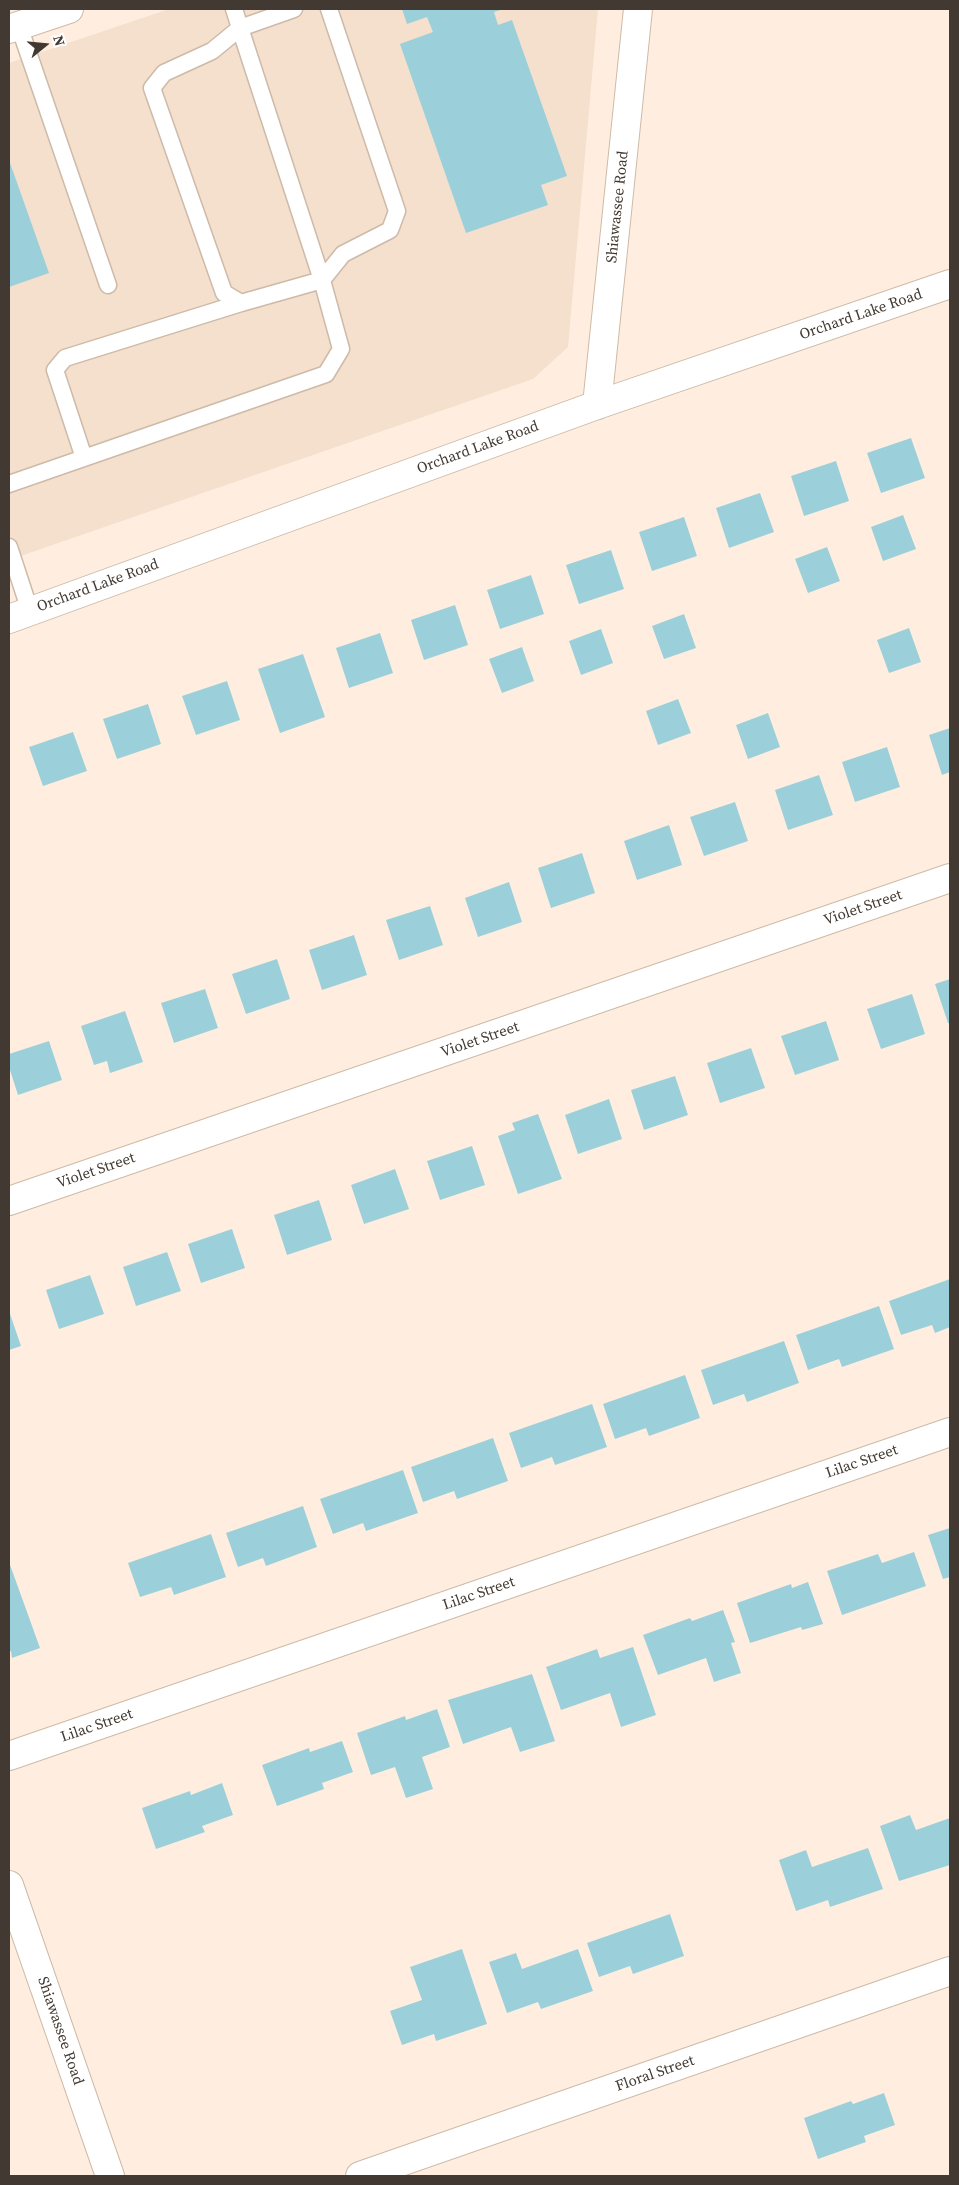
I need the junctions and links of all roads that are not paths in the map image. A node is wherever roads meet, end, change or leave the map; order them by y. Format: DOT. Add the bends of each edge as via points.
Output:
graph roads {
  1 [pos="234,9"];
  2 [pos="294,9"];
  3 [pos="329,9"];
  4 [pos="638,9"];
  5 [pos="64,10"];
  6 [pos="14,27"];
  7 [pos="240,28"];
  8 [pos="322,280"];
  9 [pos="950,284"];
  10 [pos="108,285"];
  11 [pos="241,303"];
  12 [pos="597,405"];
  13 [pos="84,458"];
  14 [pos="9,484"];
  15 [pos="9,547"];
  16 [pos="20,615"];
  17 [pos="950,878"];
  18 [pos="9,1201"];
  19 [pos="950,1432"];
  20 [pos="9,1756"];
  21 [pos="9,1885"];
  22 [pos="950,1971"];
  23 [pos="110,2176"];
  24 [pos="360,2176"];
  1 -- 7 [label="lane"];
  2 -- 7 [label="lane"];
  3 -- 8 [label="lane" via="397,211 390,230 343,254"];
  4 -- 12 [label="street, Shiawassee Road"];
  5 -- 6 [label="street"];
  6 -- 10 [label="lane"];
  7 -- 8 [label="lane"];
  7 -- 11 [label="lane" via="212,51 164,73 152,88 224,293"];
  8 -- 11 [label="lane"];
  8 -- 13 [label="lane" via="341,349 326,374"];
  9 -- 12 [label="street, Orchard Lake Road"];
  11 -- 13 [label="lane" via="65,358 55,370"];
  12 -- 16 [label="street, Orchard Lake Road"];
  13 -- 14 [label="lane"];
  15 -- 16 [label="lane"];
  17 -- 18 [label="street, Violet Street"];
  19 -- 20 [label="street, Lilac Street"];
  21 -- 23 [label="street, Shiawassee Road"];
  22 -- 24 [label="street, Floral Street"];
}
